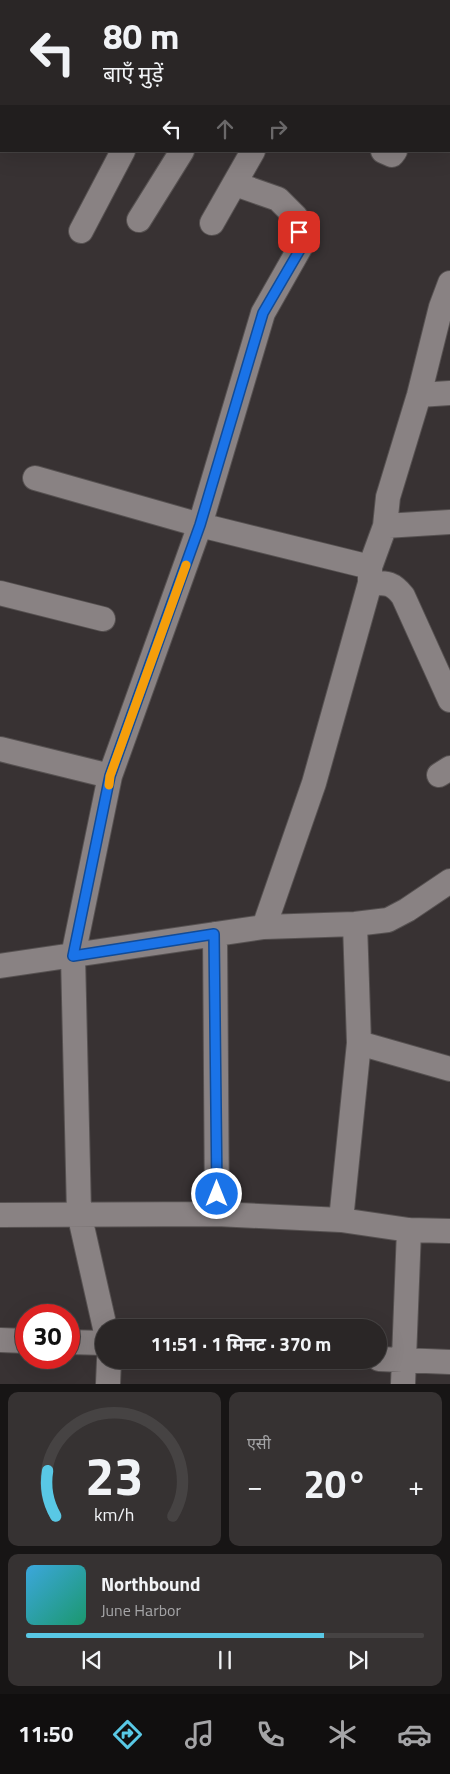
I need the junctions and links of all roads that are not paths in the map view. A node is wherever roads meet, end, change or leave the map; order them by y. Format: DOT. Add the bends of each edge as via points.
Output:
graph roads {
  1 [pos="122,152"];
  2 [pos="181,152"];
  3 [pos="252,152"];
  4 [pos="385,152"];
  5 [pos="394,152"];
  6 [pos="235,184"];
  7 [pos="139,220"];
  8 [pos="212,224"];
  9 [pos="81,231"];
  10 [pos="450,283"];
  11 [pos="446,307"];
  12 [pos="450,393"];
  13 [pos="419,395"];
  14 [pos="35,478"];
  15 [pos="450,522"];
  16 [pos="200,525"];
  17 [pos="385,526"];
  18 [pos="370,575"];
  19 [pos="0,593"];
  20 [pos="103,619"];
  21 [pos="450,700"];
  22 [pos="1,755"];
  23 [pos="110,776"];
  24 [pos="450,881"];
  25 [pos="354,924"];
  26 [pos="264,927"];
  27 [pos="214,934"];
  28 [pos="73,956"];
  29 [pos="0,966"];
  30 [pos="360,1043"];
  31 [pos="450,1069"];
  32 [pos="78,1214"];
  33 [pos="217,1214"];
  34 [pos="0,1215"];
  35 [pos="341,1220"];
  36 [pos="449,1227"];
  37 [pos="409,1230"];
  38 [pos="103,1319"];
  39 [pos="0,1340"];
  40 [pos="15,1341"];
  41 [pos="80,1342"];
  42 [pos="95,1343"];
  43 [pos="450,1362"];
  44 [pos="387,1363"];
  45 [pos="109,1369"];
  46 [pos="403,1372"];
  47 [pos="108,1384"];
  1 -- 9 [label="street"];
  2 -- 7 [label="street"];
  3 -- 6 [label="street"];
  4 -- 5 [label="street" via="392,156"];
  6 -- 8 [label="street"];
  6 -- 16 [label="street" via="278,199 296,217 302,246 263,313"];
  10 -- 11 [label="street"];
  11 -- 13 [label="street"];
  12 -- 13 [label="street"];
  13 -- 17 [label="street" via="388,497"];
  14 -- 16 [label="street"];
  15 -- 17 [label="street"];
  16 -- 18 [label="street"];
  16 -- 23 [label="street"];
  17 -- 18 [label="street"];
  18 -- 21 [label="street" via="399,591"];
  18 -- 26 [label="street" via="314,783"];
  19 -- 20 [label="street"];
  22 -- 23 [label="street"];
  23 -- 28 [label="street"];
  24 -- 25 [label="street" via="388,920"];
  25 -- 26 [label="street"];
  25 -- 30 [label="street"];
  26 -- 27 [label="street"];
  27 -- 28 [label="street"];
  27 -- 33 [label="street"];
  28 -- 29 [label="street"];
  28 -- 32 [label="street"];
  30 -- 31 [label="street"];
  30 -- 35 [label="street"];
  32 -- 33 [label="street"];
  32 -- 34 [label="street"];
  32 -- 38 [label="street"];
  33 -- 35 [label="street"];
  35 -- 37 [label="street"];
  36 -- 37 [label="street"];
  37 -- 46 [label="street"];
  39 -- 40 [label="street"];
  41 -- 42 [label="street"];
  43 -- 46 [label="street"];
  44 -- 46 [label="street"];
  45 -- 47 [label="street"];
}
